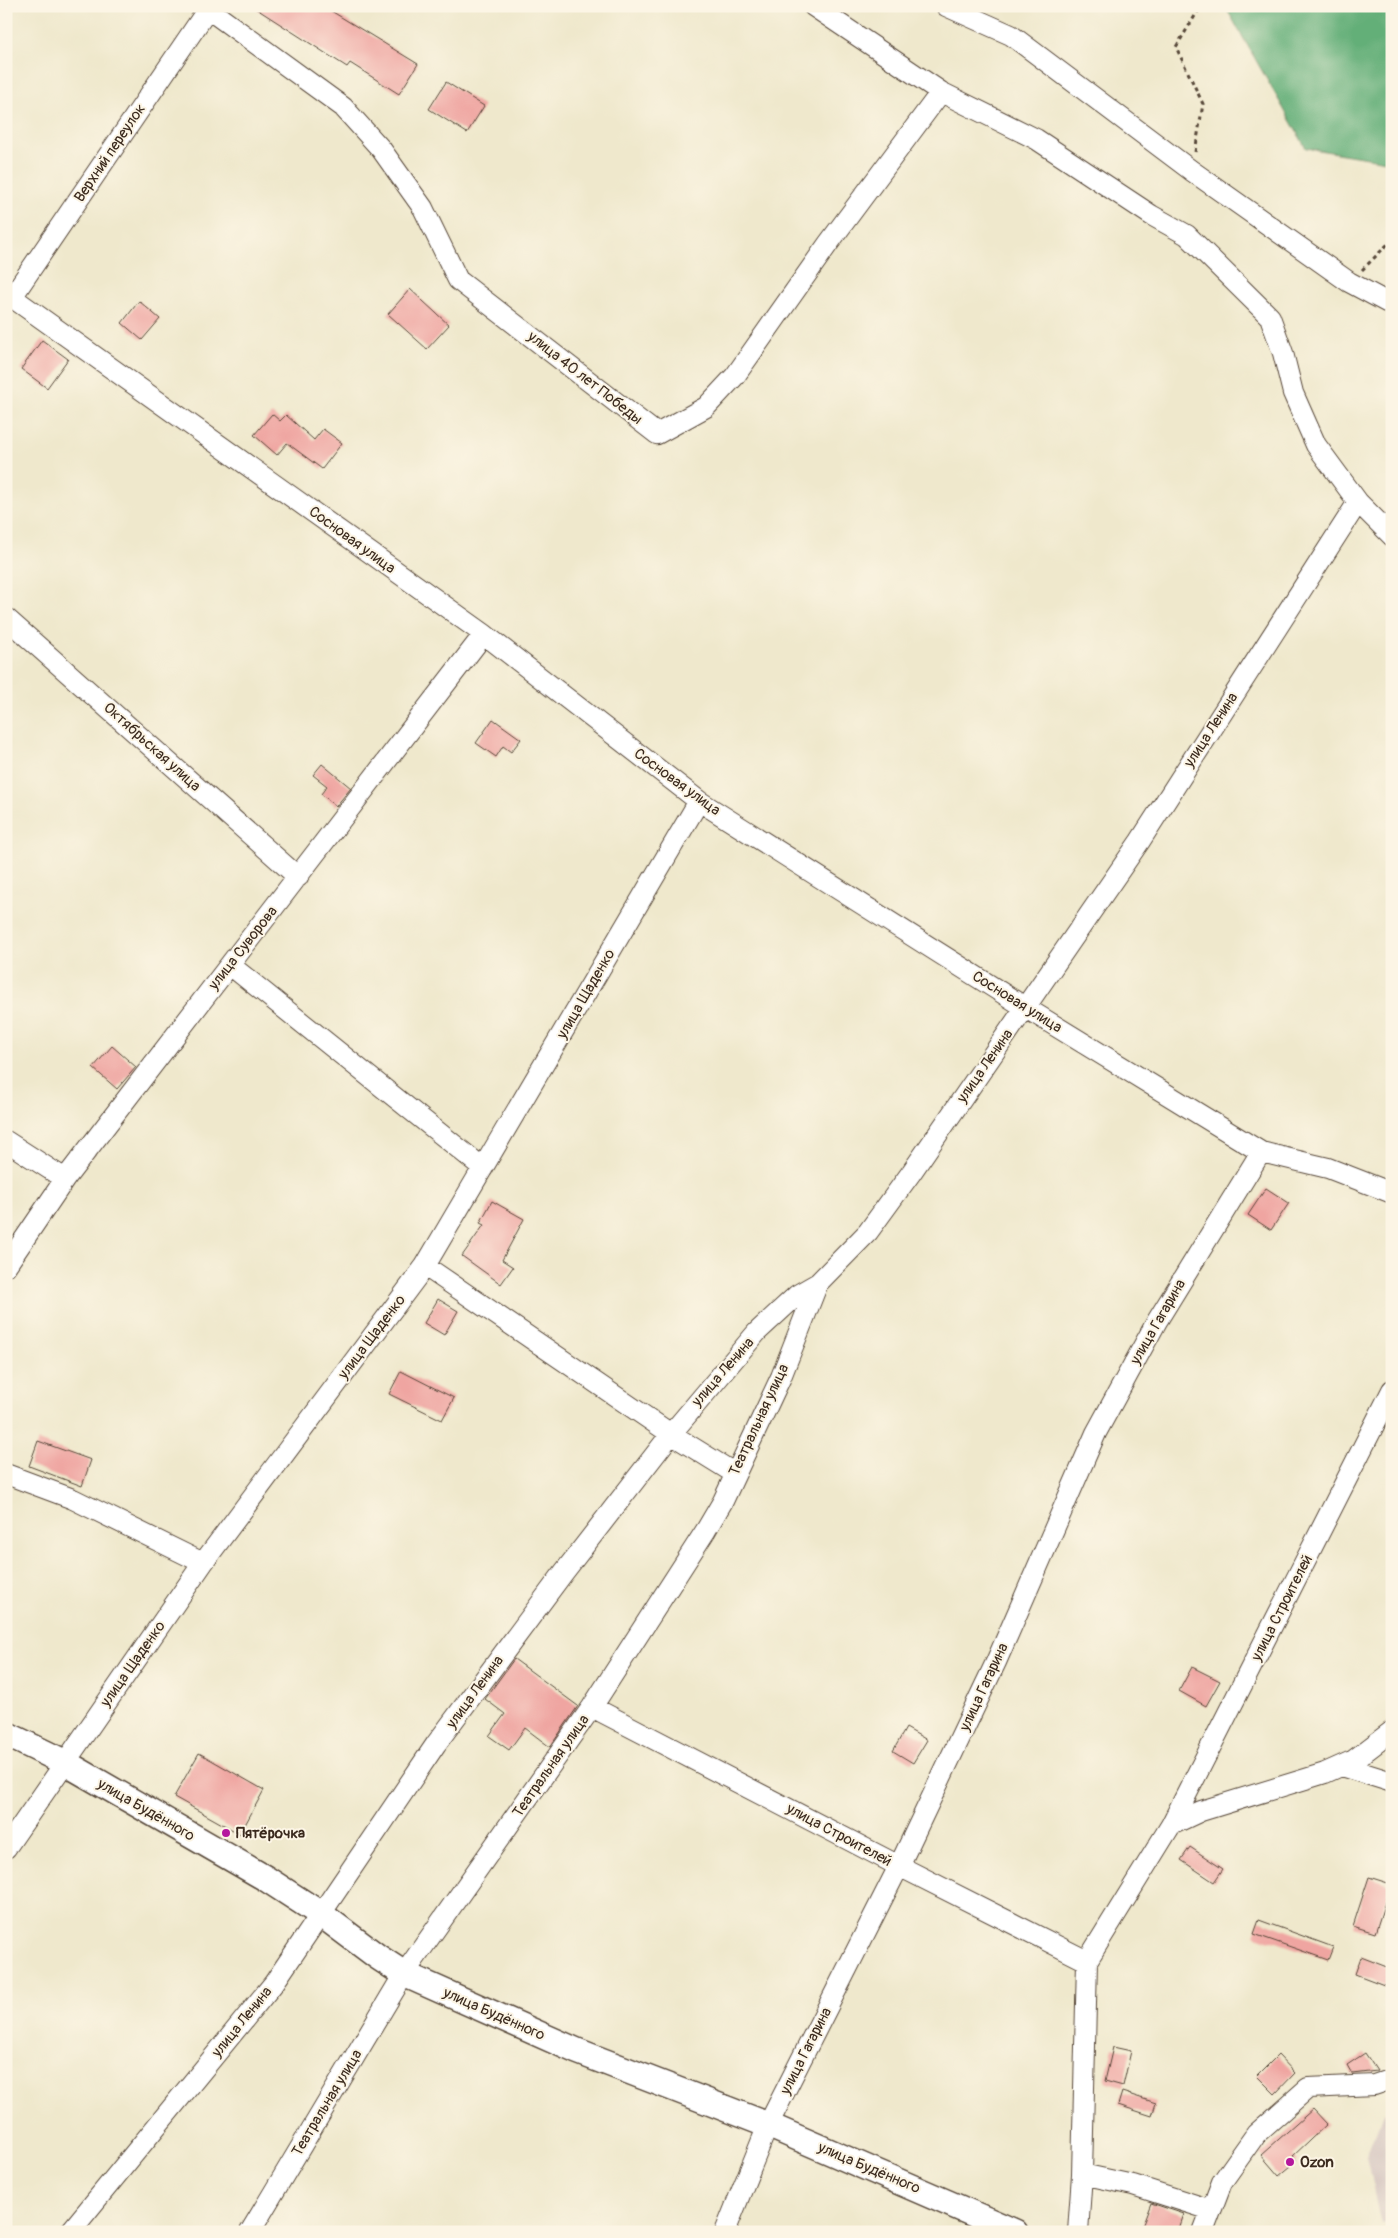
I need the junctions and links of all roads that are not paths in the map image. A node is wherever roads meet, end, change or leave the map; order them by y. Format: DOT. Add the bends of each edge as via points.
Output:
graph roads {
  1 [pos="813,6"];
  2 [pos="946,6"];
  3 [pos="206,7"];
  4 [pos="941,92"];
  5 [pos="9,295"];
  6 [pos="1392,305"];
  7 [pos="1358,502"];
  8 [pos="1392,536"];
  9 [pos="6,618"];
  10 [pos="484,634"];
  11 [pos="699,801"];
  12 [pos="298,877"];
  13 [pos="230,965"];
  14 [pos="1026,1008"];
  15 [pos="6,1141"];
  16 [pos="1261,1152"];
  17 [pos="483,1168"];
  18 [pos="65,1179"];
  19 [pos="1392,1193"];
  20 [pos="6,1266"];
  21 [pos="425,1266"];
  22 [pos="818,1282"];
  23 [pos="1392,1390"];
  24 [pos="670,1434"];
  25 [pos="734,1473"];
  26 [pos="6,1474"];
  27 [pos="203,1563"];
  28 [pos="592,1707"];
  29 [pos="1392,1731"];
  30 [pos="6,1734"];
  31 [pos="64,1762"];
  32 [pos="1341,1766"];
  33 [pos="1392,1782"];
  34 [pos="1171,1825"];
  35 [pos="6,1848"];
  36 [pos="899,1866"];
  37 [pos="322,1915"];
  38 [pos="1087,1961"];
  39 [pos="404,1974"];
  40 [pos="1392,2079"];
  41 [pos="768,2125"];
  42 [pos="1082,2174"];
  43 [pos="1211,2210"];
  44 [pos="70,2232"];
  45 [pos="250,2232"];
  46 [pos="725,2232"];
  47 [pos="1015,2232"];
  48 [pos="1078,2232"];
  49 [pos="1203,2232"];
  1 -- 4 [label="street"];
  2 -- 6 [label="street" via="1011,35 1192,171 1349,282"];
  3 -- 4 [label="street, улица 40 лет Победы" via="343,107 380,149 423,208 458,280 657,434 706,407 735,376"];
  3 -- 5 [label="street, Верхний переулок"];
  4 -- 7 [label="street" via="1036,140 1187,235 1270,317 1293,392 1316,445"];
  5 -- 10 [label="street, Сосновая улица"];
  7 -- 8 [label="street"];
  7 -- 14 [label="street, улица Ленина" via="1140,841"];
  9 -- 12 [label="street, Октябрьская улица"];
  10 -- 11 [label="street, Сосновая улица"];
  10 -- 12 [label="street, улица Суворова"];
  11 -- 14 [label="street, Сосновая улица"];
  11 -- 17 [label="street, улица Щаденко"];
  12 -- 13 [label="street, улица Суворова"];
  13 -- 17 [label="street"];
  13 -- 18 [label="street, улица Суворова"];
  14 -- 16 [label="street, Сосновая улица"];
  14 -- 22 [label="street, улица Ленина" via="868,1232"];
  15 -- 18 [label="street"];
  16 -- 19 [label="street, Сосновая улица" via="1328,1168"];
  16 -- 36 [label="street, улица Гагарина" via="1156,1321 1096,1433 996,1662"];
  17 -- 21 [label="street, улица Щаденко"];
  18 -- 20 [label="street, улица Суворова"];
  21 -- 24 [label="street"];
  21 -- 27 [label="street, улица Щаденко"];
  22 -- 24 [label="street, улица Ленина" via="797,1296 758,1332"];
  22 -- 25 [label="street, Театральная улица" via="781,1377"];
  23 -- 34 [label="street, улица Строителей"];
  24 -- 25 [label="street"];
  24 -- 37 [label="street, улица Ленина" via="436,1744"];
  25 -- 28 [label="street, Театральная улица" via="706,1530"];
  26 -- 27 [label="street" via="73,1499"];
  27 -- 31 [label="street, улица Щаденко"];
  28 -- 36 [label="street, улица Строителей"];
  28 -- 39 [label="street, Театральная улица"];
  29 -- 32 [label="street"];
  30 -- 31 [label="main road, улица Будённого"];
  31 -- 35 [label="street, улица Щаденко"];
  31 -- 37 [label="main road, улица Будённого" via="265,1878"];
  32 -- 33 [label="street"];
  32 -- 34 [label="street" via="1202,1811"];
  34 -- 38 [label="street, улица Строителей"];
  36 -- 38 [label="street, улица Строителей"];
  36 -- 41 [label="street, улица Гагарина"];
  37 -- 39 [label="main road, улица Будённого"];
  37 -- 44 [label="street, улица Ленина" via="274,1983"];
  38 -- 42 [label="street"];
  39 -- 41 [label="main road, улица Будённого" via="577,2051"];
  39 -- 45 [label="street, Театральная улица"];
  40 -- 43 [label="street" via="1374,2085 1308,2088 1256,2134 1222,2182"];
  41 -- 46 [label="street, улица Гагарина"];
  41 -- 47 [label="main road, улица Будённого"];
  42 -- 43 [label="street"];
  42 -- 48 [label="street"];
  43 -- 49 [label="street"];
}
